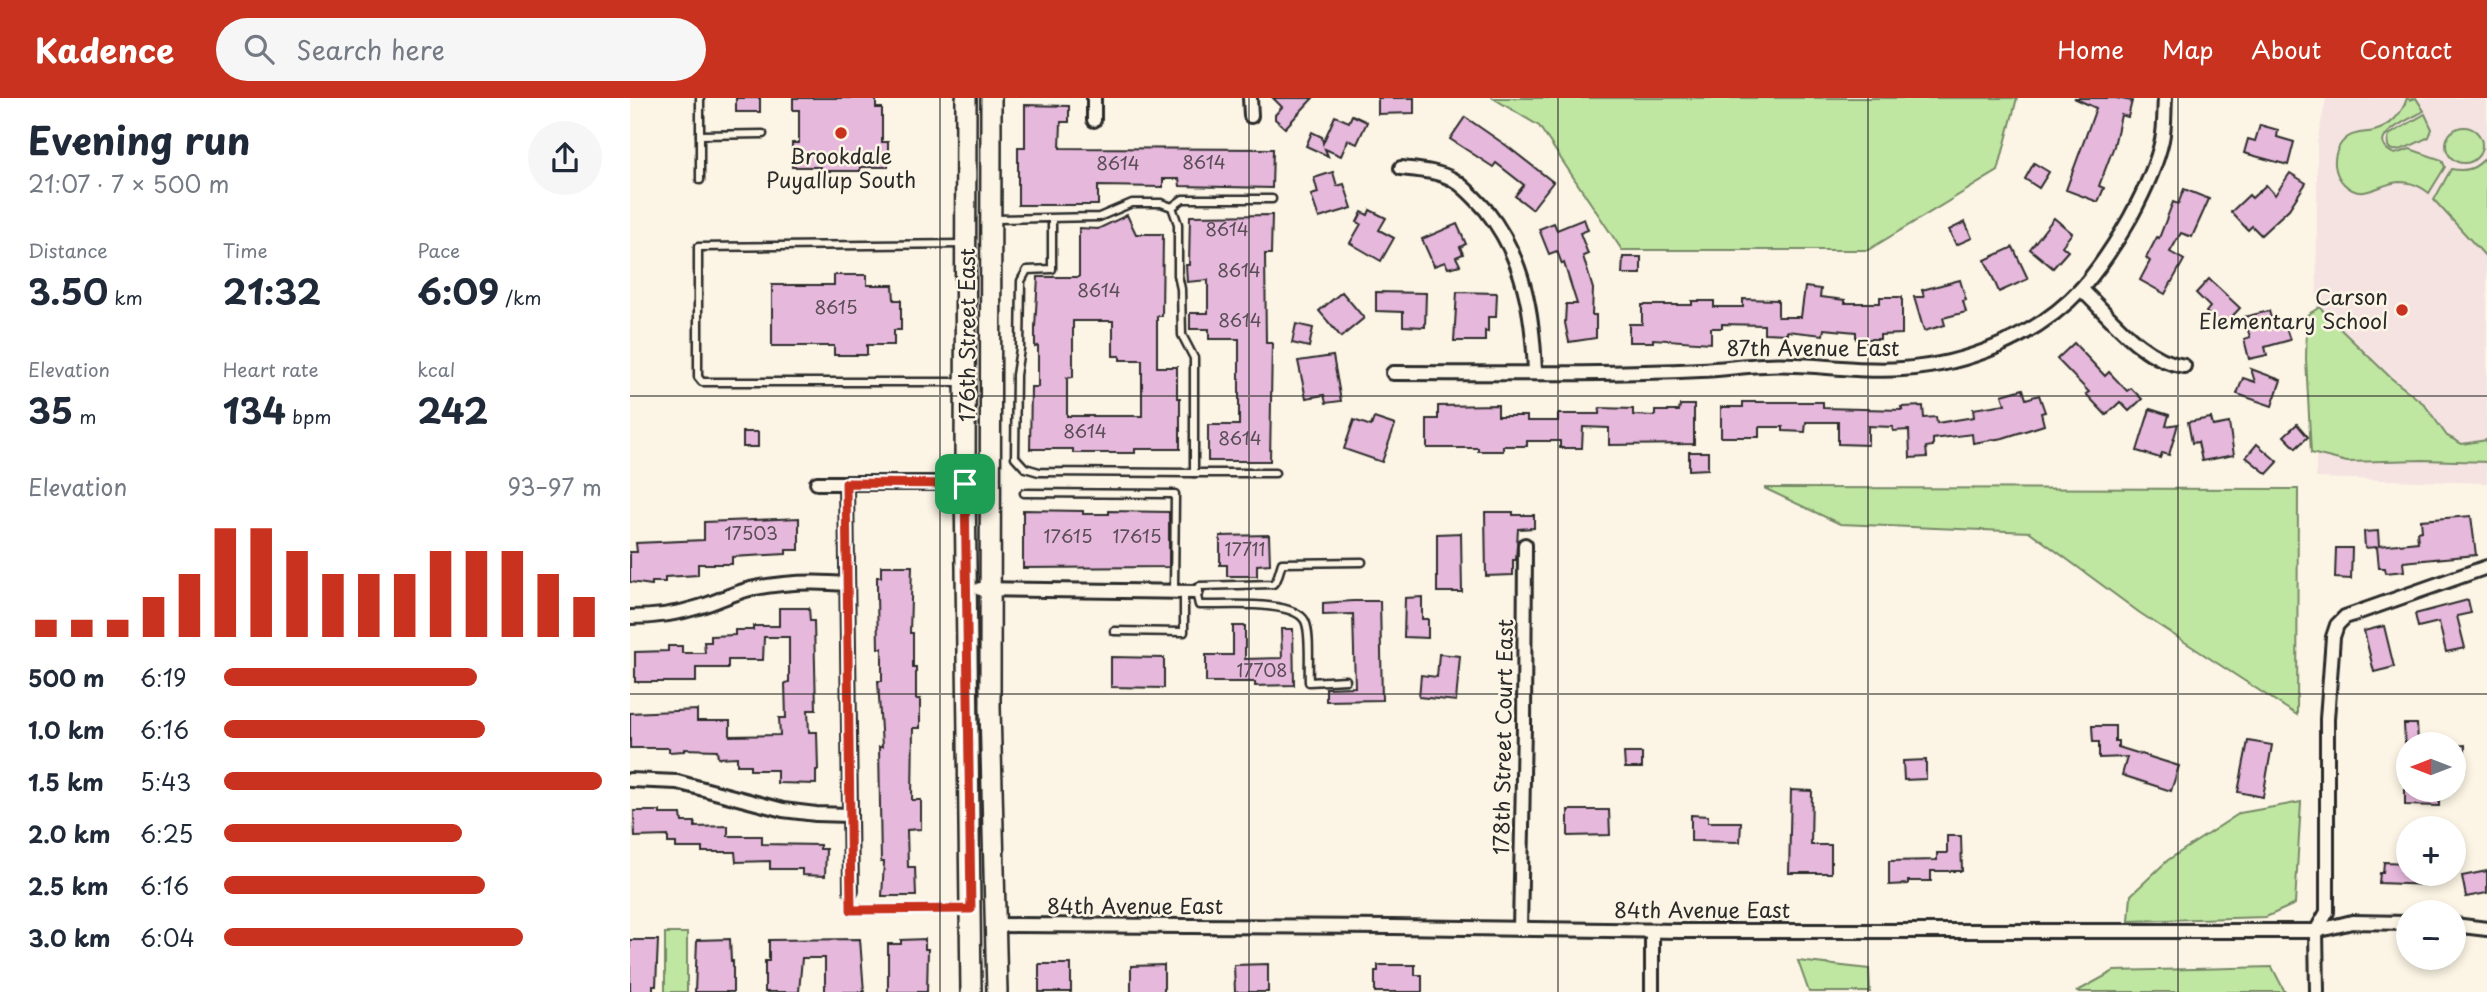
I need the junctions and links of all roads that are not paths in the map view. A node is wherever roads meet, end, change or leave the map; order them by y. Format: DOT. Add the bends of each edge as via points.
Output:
graph roads {
  1 [pos="700,98"];
  2 [pos="966,98"];
  3 [pos="990,98"];
  4 [pos="1094,98"];
  5 [pos="1250,98"];
  6 [pos="2165,98"];
  7 [pos="1251,117"];
  8 [pos="1094,120"];
  9 [pos="763,134"];
  10 [pos="700,135"];
  11 [pos="1401,168"];
  12 [pos="700,180"];
  13 [pos="1272,199"];
  14 [pos="1172,207"];
  15 [pos="1052,218"];
  16 [pos="991,219"];
  17 [pos="965,244"];
  18 [pos="2081,289"];
  19 [pos="2184,366"];
  20 [pos="1394,373"];
  21 [pos="1535,373"];
  22 [pos="965,382"];
  23 [pos="1194,473"];
  24 [pos="1275,473"];
  25 [pos="817,483"];
  26 [pos="846,483"];
  27 [pos="965,484"];
  28 [pos="1024,493"];
  29 [pos="1525,545"];
  30 [pos="1362,562"];
  31 [pos="2487,567"];
  32 [pos="847,584"];
  33 [pos="986,589"];
  34 [pos="1185,592"];
  35 [pos="630,617"];
  36 [pos="1114,631"];
  37 [pos="1346,680"];
  38 [pos="630,780"];
  39 [pos="849,815"];
  40 [pos="851,891"];
  41 [pos="971,909"];
  42 [pos="2396,923"];
  43 [pos="995,925"];
  44 [pos="2466,926"];
  45 [pos="1520,929"];
  46 [pos="2487,929"];
  47 [pos="1653,930"];
  48 [pos="2316,931"];
  49 [pos="971,992"];
  50 [pos="997,992"];
  51 [pos="1653,992"];
  52 [pos="2317,992"];
  1 -- 10 [label="lane"];
  2 -- 17 [label="main road, 176th Street East"];
  3 -- 16 [label="main road, 176th Street East"];
  4 -- 8 [label="street"];
  5 -- 7 [label="street"];
  6 -- 18 [label="street, 87th Avenue East" via="2162,138 2141,198"];
  9 -- 10 [label="lane"];
  10 -- 12 [label="lane"];
  11 -- 21 [label="street" via="1433,172 1455,181 1499,227 1514,253 1526,292"];
  13 -- 14 [label="lane" via="1183,200"];
  14 -- 15 [label="lane" via="1132,203 1099,217"];
  14 -- 23 [label="lane" via="1178,224 1182,335 1194,358"];
  15 -- 16 [label="lane"];
  15 -- 23 [label="lane" via="1052,269 1027,271 1021,281 1016,457 1025,468 1039,472"];
  16 -- 33 [label="main road, 176th Street East"];
  17 -- 22 [label="main road, 176th Street East"];
  17 -- 22 [label="lane" via="698,247 698,377 702,382"];
  18 -- 19 [label="street" via="2153,356"];
  18 -- 21 [label="street, 87th Avenue East" via="2012,338 1929,366 1878,370 1764,365"];
  20 -- 21 [label="street, 87th Avenue East"];
  22 -- 27 [label="main road, 176th Street East"];
  23 -- 24 [label="lane"];
  25 -- 26 [label="street"];
  26 -- 27 [label="street"];
  26 -- 32 [label="street"];
  27 -- 33 [label="main road" via="977,494"];
  27 -- 41 [label="main road, 176th Street East"];
  28 -- 34 [label="lane" via="1175,494"];
  29 -- 45 [label="street, 178th Street Court East"];
  30 -- 34 [label="lane" via="1282,563 1273,584 1200,586"];
  31 -- 48 [label="street" via="2345,617 2337,625 2327,719 2327,912"];
  32 -- 35 [label="street" via="774,585 669,614"];
  32 -- 39 [label="street"];
  33 -- 34 [label="street"];
  33 -- 43 [label="main road, 176th Street East"];
  34 -- 36 [label="lane" via="1184,632"];
  34 -- 37 [label="lane" via="1199,605 1282,607 1298,612 1307,625 1309,682"];
  38 -- 39 [label="street" via="677,782 783,810"];
  39 -- 40 [label="street"];
  40 -- 41 [label="lane" via="851,910"];
  41 -- 49 [label="main road, 176th Street East"];
  42 -- 48 [label="street, 84th Avenue East" via="2352,922"];
  43 -- 45 [label="street, 84th Avenue East"];
  43 -- 50 [label="main road, 176th Street East"];
  44 -- 46 [label="street"];
  45 -- 47 [label="street, 84th Avenue East"];
  47 -- 48 [label="street, 84th Avenue East"];
  47 -- 51 [label="street"];
  48 -- 52 [label="street"];
}
